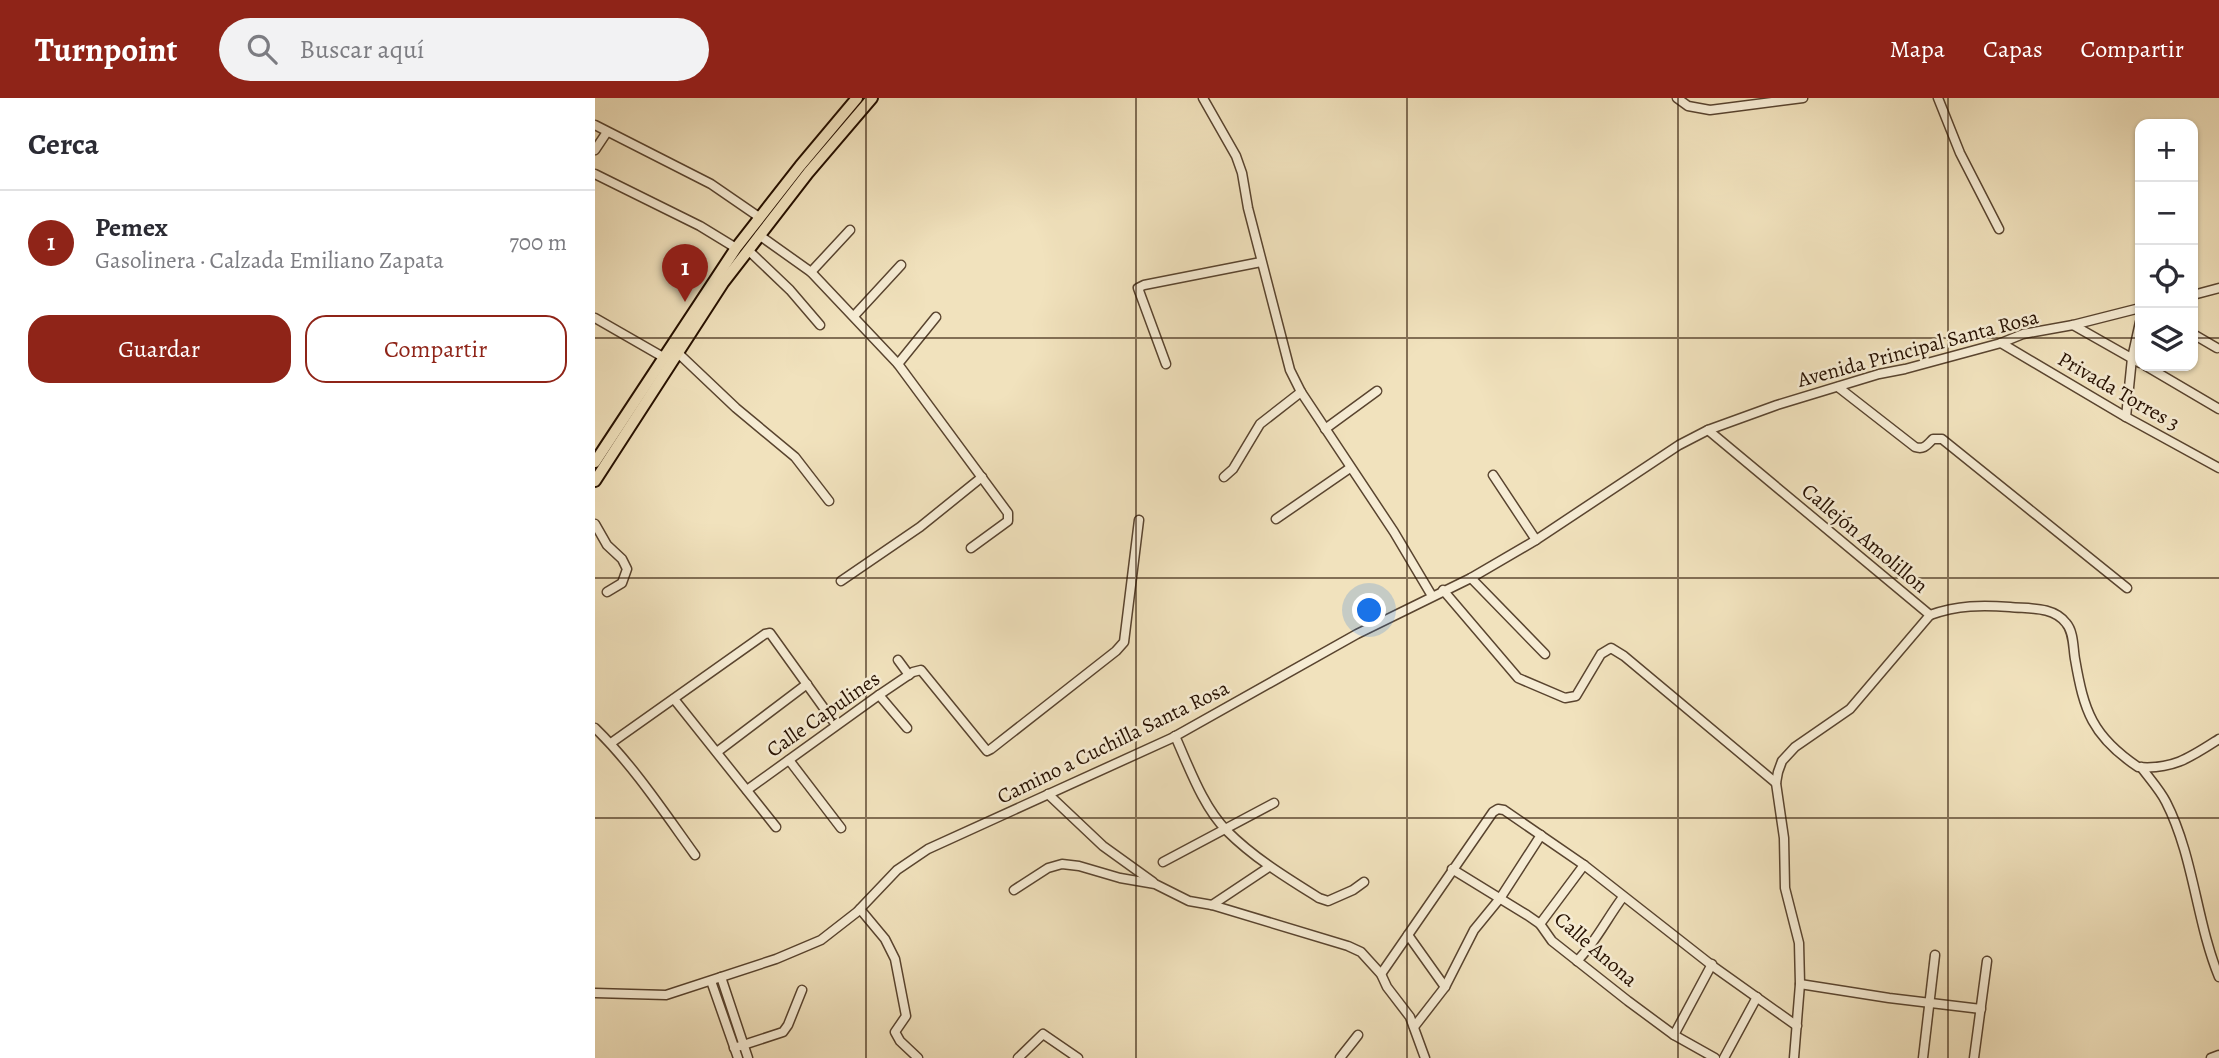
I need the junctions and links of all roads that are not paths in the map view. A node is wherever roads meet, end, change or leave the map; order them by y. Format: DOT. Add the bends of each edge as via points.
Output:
graph roads {
  1 [pos="857,98"];
  2 [pos="872,98"];
  3 [pos="1203,98"];
  4 [pos="1677,98"];
  5 [pos="1803,98"];
  6 [pos="1938,98"];
  7 [pos="595,125"];
  8 [pos="607,132"];
  9 [pos="826,143"];
  10 [pos="595,150"];
  11 [pos="804,169"];
  12 [pos="595,174"];
  13 [pos="759,217"];
  14 [pos="1999,229"];
  15 [pos="849,230"];
  16 [pos="759,235"];
  17 [pos="742,249"];
  18 [pos="1261,262"];
  19 [pos="901,265"];
  20 [pos="811,272"];
  21 [pos="2219,288"];
  22 [pos="2198,294"];
  23 [pos="2135,309"];
  24 [pos="854,316"];
  25 [pos="936,317"];
  26 [pos="595,318"];
  27 [pos="820,325"];
  28 [pos="2073,325"];
  29 [pos="2198,337"];
  30 [pos="2001,343"];
  31 [pos="2217,348"];
  32 [pos="678,353"];
  33 [pos="663,357"];
  34 [pos="2135,359"];
  35 [pos="898,364"];
  36 [pos="1166,364"];
  37 [pos="2135,366"];
  38 [pos="2153,371"];
  39 [pos="1838,387"];
  40 [pos="1377,391"];
  41 [pos="1301,393"];
  42 [pos="2219,410"];
  43 [pos="2126,417"];
  44 [pos="1325,429"];
  45 [pos="1708,430"];
  46 [pos="597,456"];
  47 [pos="1350,467"];
  48 [pos="2219,468"];
  49 [pos="1493,475"];
  50 [pos="982,477"];
  51 [pos="1224,477"];
  52 [pos="595,481"];
  53 [pos="829,501"];
  54 [pos="1276,519"];
  55 [pos="1139,520"];
  56 [pos="595,524"];
  57 [pos="1536,540"];
  58 [pos="971,548"];
  59 [pos="1471,578"];
  60 [pos="841,581"];
  61 [pos="2126,588"];
  62 [pos="1443,590"];
  63 [pos="607,592"];
  64 [pos="1432,596"];
  65 [pos="1930,615"];
  66 [pos="1545,654"];
  67 [pos="898,660"];
  68 [pos="909,675"];
  69 [pos="807,684"];
  70 [pos="879,695"];
  71 [pos="674,699"];
  72 [pos="836,725"];
  73 [pos="595,728"];
  74 [pos="907,729"];
  75 [pos="1175,736"];
  76 [pos="2219,738"];
  77 [pos="611,743"];
  78 [pos="716,752"];
  79 [pos="789,760"];
  80 [pos="2141,767"];
  81 [pos="1776,783"];
  82 [pos="747,790"];
  83 [pos="1048,794"];
  84 [pos="1274,803"];
  85 [pos="776,827"];
  86 [pos="841,828"];
  87 [pos="1226,830"];
  88 [pos="1541,835"];
  89 [pos="695,855"];
  90 [pos="1163,862"];
  91 [pos="1584,866"];
  92 [pos="1269,867"];
  93 [pos="1453,869"];
  94 [pos="1364,882"];
  95 [pos="1155,884"];
  96 [pos="1014,890"];
  97 [pos="1501,897"];
  98 [pos="1623,897"];
  99 [pos="1212,905"];
  100 [pos="860,909"];
  101 [pos="1540,924"];
  102 [pos="1408,935"];
  103 [pos="1935,955"];
  104 [pos="1577,961"];
  105 [pos="1987,961"];
  106 [pos="1712,964"];
  107 [pos="1381,974"];
  108 [pos="721,977"];
  109 [pos="2219,977"];
  110 [pos="711,981"];
  111 [pos="1800,984"];
  112 [pos="1445,987"];
  113 [pos="802,989"];
  114 [pos="595,993"];
  115 [pos="1757,997"];
  116 [pos="1928,1002"];
  117 [pos="1981,1009"];
  118 [pos="1797,1026"];
  119 [pos="1414,1027"];
  120 [pos="1358,1034"];
  121 [pos="1674,1035"];
  122 [pos="744,1046"];
  123 [pos="734,1048"];
  124 [pos="1422,1049"];
  125 [pos="2219,1055"];
  126 [pos="738,1058"];
  127 [pos="748,1058"];
  128 [pos="918,1058"];
  129 [pos="1018,1058"];
  130 [pos="1078,1058"];
  131 [pos="1340,1058"];
  132 [pos="1415,1058"];
  133 [pos="1425,1058"];
  134 [pos="1715,1058"];
  135 [pos="1724,1058"];
  136 [pos="1794,1058"];
  137 [pos="1923,1058"];
  138 [pos="1973,1058"];
  139 [pos="2211,1058"];
  1 -- 9 [label="main road"];
  2 -- 9 [label="main road"];
  3 -- 18 [label="street" via="1236,156"];
  4 -- 5 [label="street" via="1688,106 1710,110"];
  6 -- 14 [label="street"];
  7 -- 8 [label="street"];
  8 -- 10 [label="street"];
  8 -- 13 [label="street" via="711,184"];
  9 -- 11 [label="main road"];
  11 -- 13 [label="main road"];
  11 -- 16 [label="main road"];
  12 -- 17 [label="street"];
  13 -- 17 [label="main road"];
  15 -- 20 [label="street"];
  16 -- 17 [label="main road"];
  16 -- 20 [label="street"];
  17 -- 27 [label="street" via="790,290"];
  17 -- 32 [label="main road"];
  17 -- 33 [label="main road"];
  18 -- 36 [label="street" via="1138,288"];
  18 -- 41 [label="street" via="1290,370"];
  19 -- 24 [label="street"];
  20 -- 24 [label="street"];
  21 -- 22 [label="street"];
  23 -- 28 [label="street, Avenida Principal Santa Rosa"];
  24 -- 35 [label="street"];
  25 -- 35 [label="street"];
  26 -- 33 [label="street"];
  28 -- 30 [label="street, Avenida Principal Santa Rosa"];
  28 -- 34 [label="street"];
  29 -- 31 [label="street"];
  30 -- 39 [label="street, Avenida Principal Santa Rosa"];
  30 -- 43 [label="street, Privada Torres 3"];
  32 -- 52 [label="main road"];
  32 -- 53 [label="street" via="795,457"];
  33 -- 46 [label="main road"];
  35 -- 50 [label="street"];
  37 -- 43 [label="street"];
  38 -- 42 [label="street"];
  39 -- 45 [label="street, Avenida Principal Santa Rosa"];
  39 -- 61 [label="street" via="1915,447 1941,439"];
  40 -- 44 [label="street"];
  41 -- 44 [label="street"];
  41 -- 51 [label="street" via="1260,424"];
  43 -- 48 [label="street, Privada Torres 3"];
  44 -- 47 [label="street"];
  45 -- 57 [label="street, Camino a Cuchilla Santa Rosa"];
  45 -- 65 [label="street, Callejón Amolillon"];
  47 -- 54 [label="street"];
  47 -- 64 [label="street"];
  49 -- 57 [label="street"];
  50 -- 58 [label="street" via="1010,518"];
  50 -- 60 [label="street"];
  55 -- 68 [label="street, Calle Capulines" via="1124,642 987,751 921,670"];
  56 -- 63 [label="street" via="627,569 622,583"];
  57 -- 59 [label="street, Camino a Cuchilla Santa Rosa"];
  59 -- 62 [label="street, Camino a Cuchilla Santa Rosa"];
  59 -- 66 [label="street"];
  62 -- 64 [label="street, Camino a Cuchilla Santa Rosa"];
  62 -- 81 [label="street" via="1518,678 1565,698 1576,696 1601,654 1611,648"];
  64 -- 75 [label="street, Camino a Cuchilla Santa Rosa"];
  65 -- 80 [label="street" via="1978,605 2045,610 2058,616 2071,634 2091,722 2126,760"];
  65 -- 81 [label="street, Callejón Amolillon" via="1850,709 1782,761"];
  67 -- 68 [label="street"];
  68 -- 70 [label="street, Calle Capulines"];
  69 -- 71 [label="street" via="770,633"];
  69 -- 72 [label="street"];
  69 -- 78 [label="street"];
  70 -- 72 [label="street, Calle Capulines"];
  70 -- 74 [label="street"];
  71 -- 77 [label="street"];
  71 -- 78 [label="street"];
  72 -- 79 [label="street, Calle Capulines"];
  73 -- 77 [label="street"];
  75 -- 83 [label="street, Camino a Cuchilla Santa Rosa"];
  75 -- 87 [label="street" via="1198,789"];
  76 -- 80 [label="street" via="2184,761"];
  77 -- 89 [label="street"];
  78 -- 82 [label="street"];
  79 -- 82 [label="street, Calle Capulines"];
  79 -- 86 [label="street"];
  80 -- 109 [label="street" via="2166,800 2186,854"];
  81 -- 111 [label="street" via="1785,888 1799,943"];
  82 -- 85 [label="street"];
  83 -- 95 [label="street" via="1103,846"];
  83 -- 100 [label="street, Camino a Cuchilla Santa Rosa" via="928,849 897,870"];
  84 -- 87 [label="street"];
  87 -- 90 [label="street"];
  87 -- 92 [label="street"];
  88 -- 91 [label="street"];
  88 -- 93 [label="street" via="1498,809"];
  88 -- 97 [label="street"];
  91 -- 98 [label="street"];
  91 -- 101 [label="street"];
  92 -- 94 [label="street" via="1328,901"];
  92 -- 99 [label="street"];
  93 -- 97 [label="street, Calle Anona"];
  93 -- 102 [label="street"];
  95 -- 96 [label="street" via="1062,864"];
  95 -- 99 [label="street" via="1189,901"];
  97 -- 101 [label="street, Calle Anona"];
  97 -- 112 [label="street" via="1474,930"];
  98 -- 104 [label="street"];
  98 -- 106 [label="street"];
  99 -- 107 [label="street" via="1348,946"];
  100 -- 108 [label="street, Camino a Cuchilla Santa Rosa" via="821,940"];
  100 -- 128 [label="street" via="895,959 906,1016 895,1032"];
  101 -- 104 [label="street, Calle Anona" via="1552,941"];
  102 -- 107 [label="street"];
  102 -- 112 [label="street"];
  103 -- 116 [label="street"];
  104 -- 121 [label="street, Calle Anona"];
  105 -- 117 [label="street"];
  106 -- 115 [label="street"];
  106 -- 121 [label="street"];
  107 -- 119 [label="street"];
  108 -- 110 [label="street, Camino a Cuchilla Santa Rosa"];
  108 -- 122 [label="street"];
  110 -- 114 [label="street, Camino a Cuchilla Santa Rosa" via="666,995"];
  110 -- 123 [label="street"];
  111 -- 116 [label="street"];
  111 -- 118 [label="street"];
  112 -- 119 [label="street"];
  113 -- 122 [label="street" via="783,1032"];
  115 -- 118 [label="street"];
  115 -- 135 [label="street"];
  116 -- 117 [label="street"];
  116 -- 137 [label="street"];
  117 -- 138 [label="street"];
  118 -- 136 [label="street"];
  119 -- 124 [label="street"];
  120 -- 131 [label="street"];
  121 -- 134 [label="street, Calle Anona"];
  122 -- 123 [label="street"];
  122 -- 127 [label="street"];
  123 -- 126 [label="street"];
  124 -- 132 [label="street"];
  124 -- 133 [label="street"];
  125 -- 139 [label="street"];
  129 -- 130 [label="street" via="1043,1034"];
}
